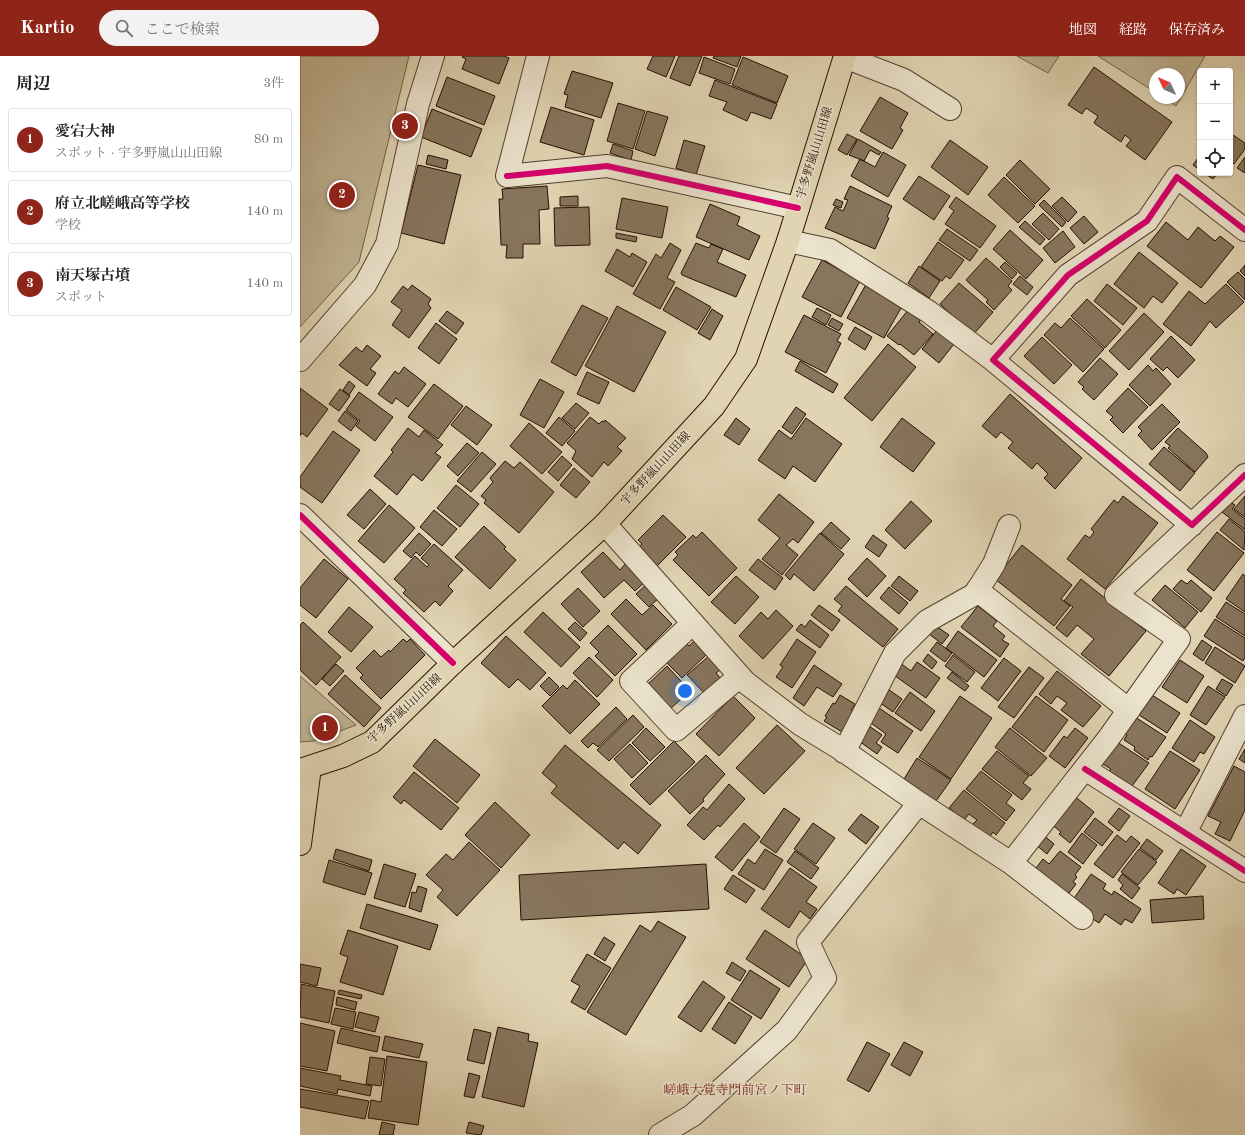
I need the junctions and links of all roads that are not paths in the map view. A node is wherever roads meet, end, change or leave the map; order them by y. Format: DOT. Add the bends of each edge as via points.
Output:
graph roads {
  1 [pos="433,56"];
  2 [pos="538,56"];
  3 [pos="845,56"];
  4 [pos="950,109"];
  5 [pos="798,208"];
  6 [pos="1245,230"];
  7 [pos="788,241"];
  8 [pos="300,360"];
  9 [pos="993,360"];
  10 [pos="1245,475"];
  11 [pos="300,515"];
  12 [pos="605,524"];
  13 [pos="1192,525"];
  14 [pos="1009,526"];
  15 [pos="977,590"];
  16 [pos="693,623"];
  17 [pos="453,663"];
  18 [pos="740,676"];
  19 [pos="1129,710"];
  20 [pos="1245,716"];
  21 [pos="844,752"];
  22 [pos="303,766"];
  23 [pos="1085,769"];
  24 [pos="918,803"];
  25 [pos="1185,833"];
  26 [pos="300,844"];
  27 [pos="1011,863"];
  28 [pos="1245,871"];
  29 [pos="1082,918"];
  30 [pos="660,1135"];
  1 -- 8 [label="street" via="418,104 387,244 365,285"];
  2 -- 5 [label="street" via="507,176 607,166"];
  3 -- 4 [label="street" via="904,80"];
  3 -- 5 [label="main road, 宇多野嵐山山田線"];
  5 -- 7 [label="main road, 宇多野嵐山山田線"];
  6 -- 9 [label="street" via="1177,177 1147,221 1068,275"];
  7 -- 9 [label="street" via="830,250 929,312"];
  7 -- 12 [label="main road, 宇多野嵐山山田線" via="746,359 714,406"];
  9 -- 13 [label="street"];
  10 -- 13 [label="street"];
  11 -- 17 [label="street"];
  12 -- 16 [label="street"];
  12 -- 17 [label="main road, 宇多野嵐山山田線"];
  13 -- 19 [label="street" via="1116,595 1179,639"];
  14 -- 15 [label="street" via="994,564"];
  15 -- 19 [label="street"];
  15 -- 21 [label="street" via="927,621 895,653"];
  16 -- 18 [label="street"];
  16 -- 18 [label="street" via="631,681 676,730"];
  17 -- 22 [label="main road, 宇多野嵐山山田線" via="372,742"];
  18 -- 21 [label="street" via="800,724"];
  19 -- 23 [label="street"];
  20 -- 25 [label="street"];
  21 -- 24 [label="street"];
  22 -- 26 [label="main road, 宇多野嵐山山田線"];
  23 -- 25 [label="street"];
  23 -- 27 [label="street"];
  24 -- 27 [label="street"];
  24 -- 30 [label="street" via="808,942 825,978 787,1030 692,1115"];
  25 -- 28 [label="street"];
  27 -- 29 [label="street"];
}
